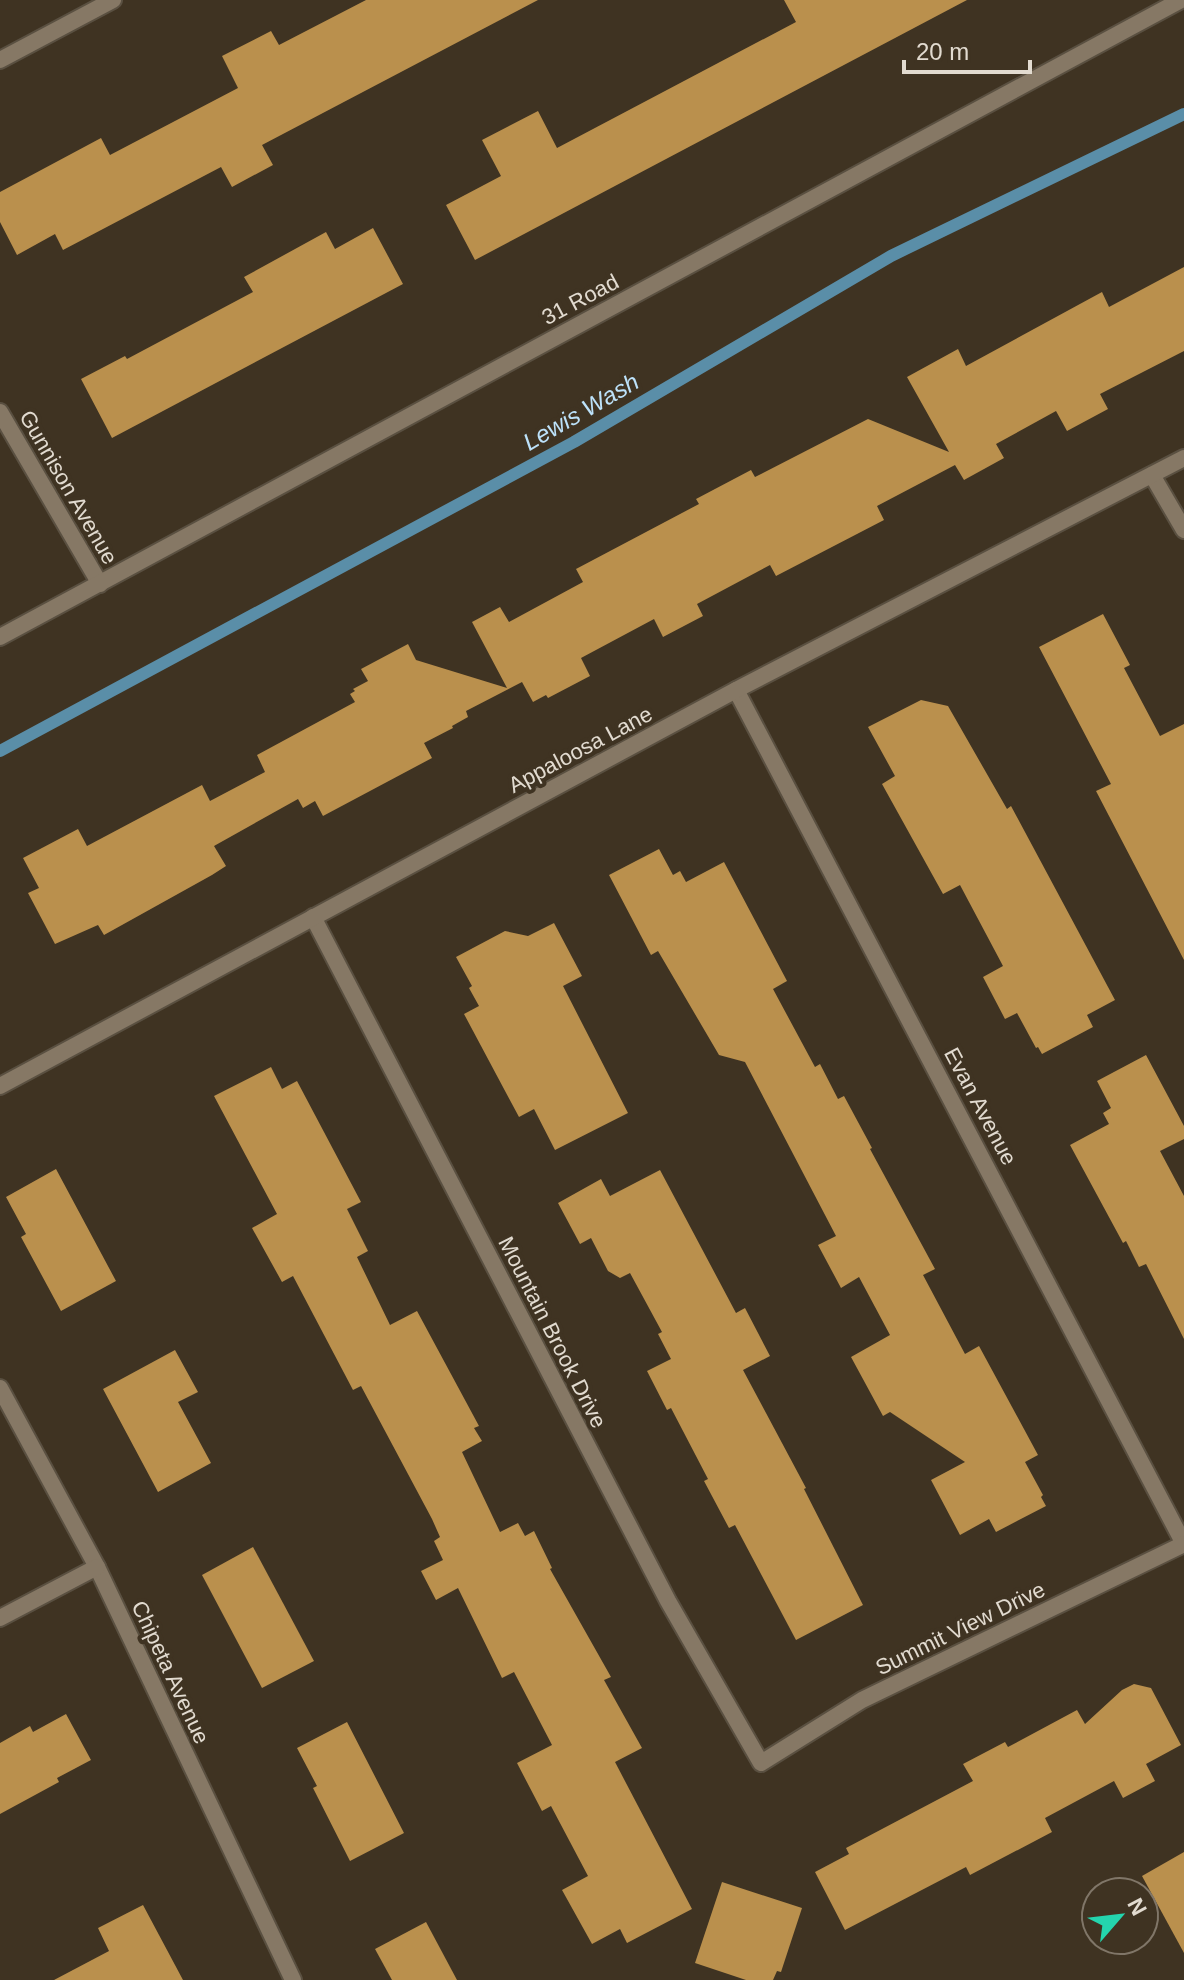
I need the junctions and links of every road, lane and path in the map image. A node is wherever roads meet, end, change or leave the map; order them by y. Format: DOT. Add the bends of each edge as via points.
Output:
graph roads {
  1 [pos="113,0"];
  2 [pos="1181,0"];
  3 [pos="0,60"];
  4 [pos="0,412"];
  5 [pos="1184,458"];
  6 [pos="1152,475"];
  7 [pos="1184,530"];
  8 [pos="100,584"];
  9 [pos="0,637"];
  10 [pos="736,690"];
  11 [pos="313,917"];
  12 [pos="0,1086"];
  13 [pos="0,1388"];
  14 [pos="1184,1544"];
  15 [pos="97,1567"];
  16 [pos="0,1618"];
  17 [pos="761,1763"];
  18 [pos="293,1980"];
  1 -- 3 [label="street"];
  2 -- 8 [label="street, 31 Road"];
  4 -- 8 [label="street, Gunnison Avenue"];
  5 -- 6 [label="street, Appaloosa Lane"];
  6 -- 7 [label="street"];
  6 -- 10 [label="street, Appaloosa Lane"];
  8 -- 9 [label="street, 31 Road"];
  10 -- 11 [label="street, Appaloosa Lane"];
  10 -- 14 [label="street, Evan Avenue"];
  11 -- 12 [label="street, Appaloosa Lane"];
  11 -- 17 [label="street, Mountain Brook Drive" via="668,1601"];
  13 -- 15 [label="street, Chipeta Avenue"];
  14 -- 17 [label="street, Summit View Drive" via="862,1700"];
  15 -- 16 [label="street"];
  15 -- 18 [label="street, Chipeta Avenue"];
}
